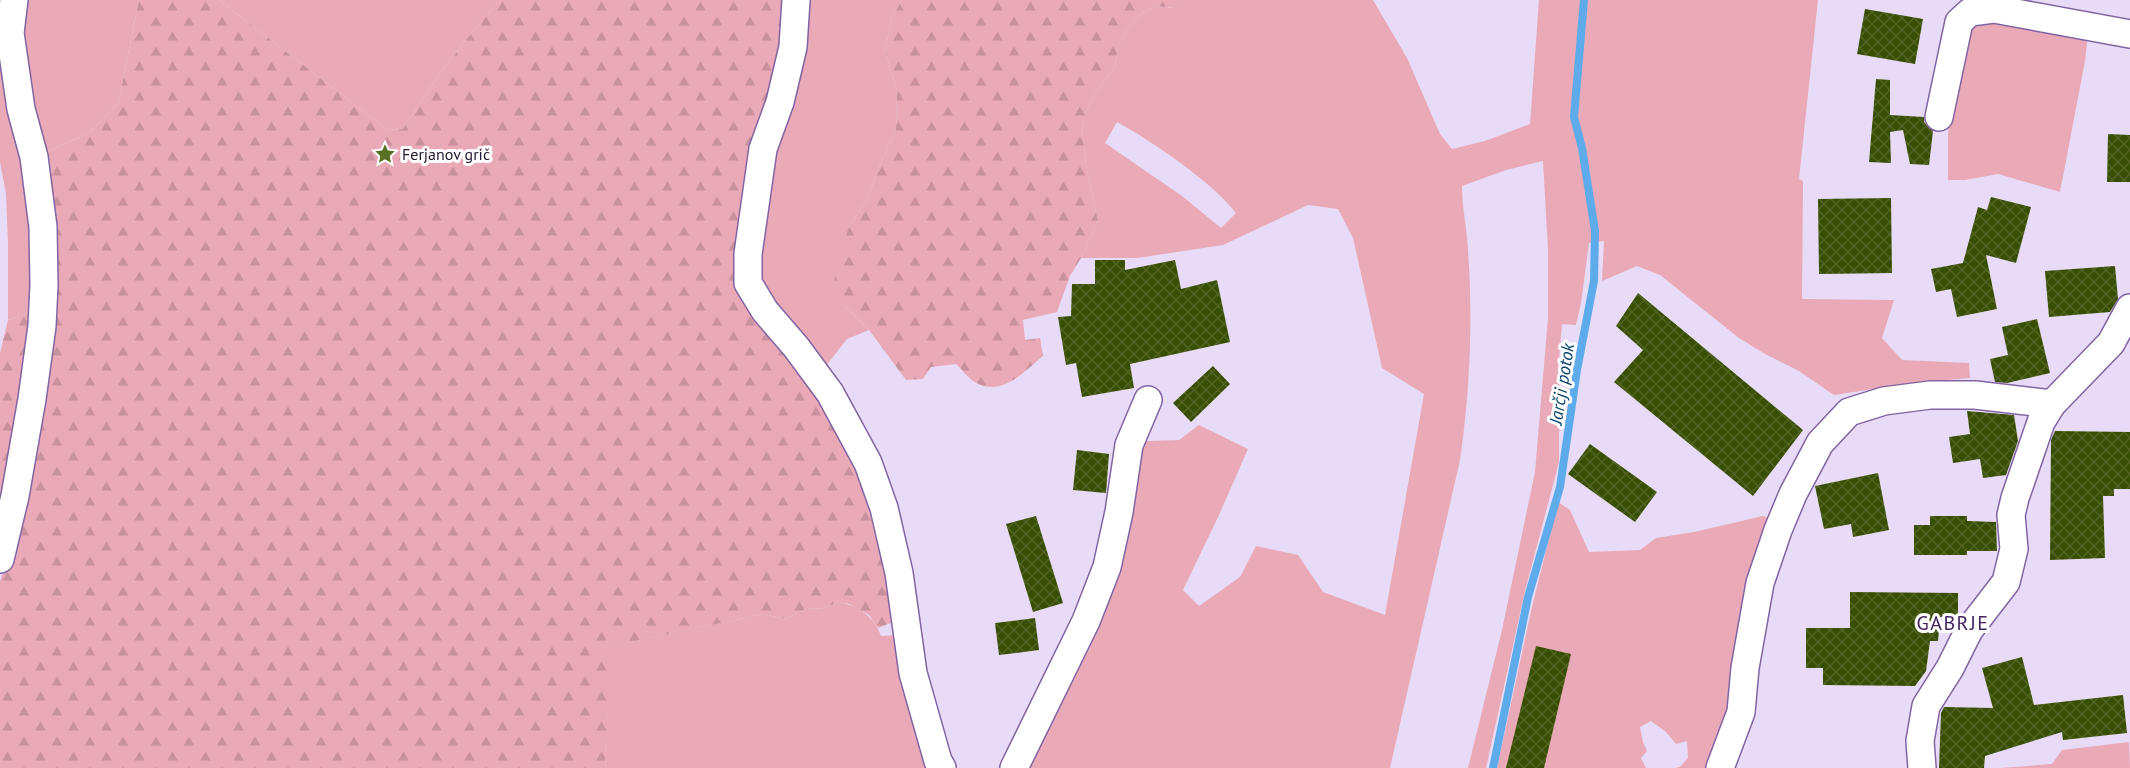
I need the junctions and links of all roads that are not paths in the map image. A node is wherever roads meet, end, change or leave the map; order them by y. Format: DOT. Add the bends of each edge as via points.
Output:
graph roads {
  1 [pos="14,0"];
  2 [pos="796,0"];
  3 [pos="2130,34"];
  4 [pos="1939,117"];
  5 [pos="2130,308"];
  6 [pos="1148,400"];
  7 [pos="2052,404"];
  8 [pos="0,560"];
  9 [pos="942,768"];
  10 [pos="1014,768"];
  11 [pos="1720,768"];
  12 [pos="1922,768"];
  1 -- 8 [label="street" via="10,33 44,227 44,285 32,399"];
  2 -- 9 [label="street" via="792,47 780,102 763,149 748,254 748,284 830,393 868,463 884,508 899,573 913,673"];
  3 -- 4 [label="street" via="1994,9 1970,12 1959,22"];
  5 -- 7 [label="street" via="2111,343"];
  6 -- 10 [label="street" via="1129,445 1107,567 1086,621"];
  7 -- 11 [label="street" via="1975,395 1884,401 1849,412 1820,442 1793,494 1760,584 1741,712"];
  7 -- 12 [label="street" via="2034,438 2014,498 2014,549 2006,582 1969,630 1926,706 1920,741"];
}
